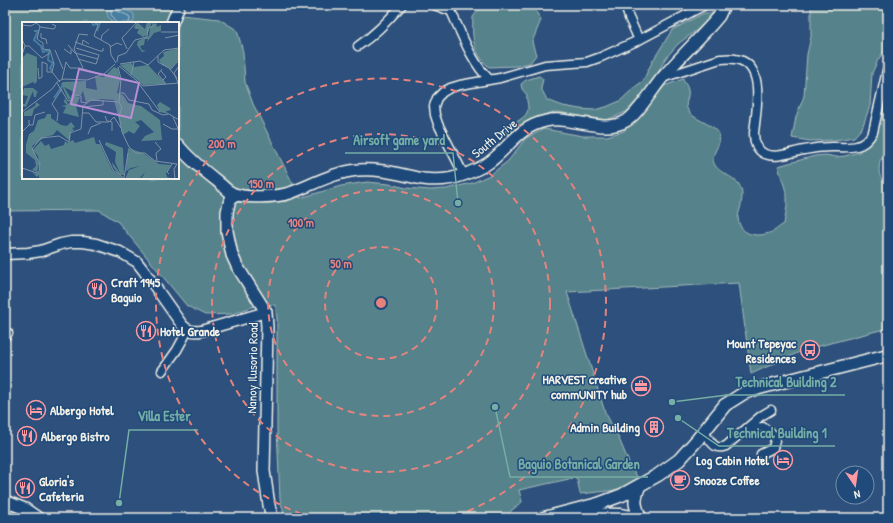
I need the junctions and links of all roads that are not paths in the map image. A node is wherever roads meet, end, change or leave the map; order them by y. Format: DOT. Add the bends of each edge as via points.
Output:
graph roads {
  1 [pos="178,5"];
  2 [pos="402,5"];
  3 [pos="434,5"];
  4 [pos="625,5"];
  5 [pos="705,5"];
  6 [pos="724,5"];
  7 [pos="452,8"];
  8 [pos="172,22"];
  9 [pos="639,40"];
  10 [pos="358,46"];
  11 [pos="888,66"];
  12 [pos="662,78"];
  13 [pos="485,80"];
  14 [pos="179,146"];
  15 [pos="464,175"];
  16 [pos="233,197"];
  17 [pos="5,254"];
  18 [pos="266,312"];
  19 [pos="188,330"];
  20 [pos="888,355"];
  21 [pos="162,372"];
  22 [pos="771,410"];
  23 [pos="747,429"];
  24 [pos="703,432"];
  25 [pos="761,454"];
  26 [pos="639,486"];
  27 [pos="6,501"];
  28 [pos="570,512"];
  29 [pos="38,518"];
  30 [pos="272,518"];
  31 [pos="544,518"];
  32 [pos="639,518"];
  1 -- 8 [label="main road"];
  2 -- 10 [label="street" via="369,39"];
  3 -- 7 [label="street"];
  4 -- 9 [label="street"];
  5 -- 9 [label="street"];
  6 -- 12 [label="main road, South Drive" via="713,23"];
  7 -- 13 [label="street"];
  9 -- 13 [label="street" via="587,62 545,65"];
  11 -- 12 [label="street" via="870,139 858,146 818,148 772,156 764,154 754,141 758,93 753,70 749,65 737,59 720,59"];
  12 -- 15 [label="main road, South Drive" via="634,114 622,123 607,127 567,120 535,124 525,129 491,161"];
  13 -- 15 [label="street" via="450,88 437,98 434,106 438,124"];
  14 -- 16 [label="main road"];
  15 -- 16 [label="main road, South Drive" via="436,180 358,170 333,176 287,194"];
  16 -- 18 [label="main road, Nanoy Ilusorio Road" via="227,212 232,255"];
  17 -- 19 [label="street" via="41,251 71,242 96,244 120,252 137,262"];
  18 -- 19 [label="street" via="201,331"];
  18 -- 30 [label="main road, Nanoy Ilusorio Road" via="264,470"];
  19 -- 21 [label="street"];
  20 -- 24 [label="main road" via="744,394 726,406"];
  22 -- 23 [label="street"];
  23 -- 24 [label="street" via="726,446 719,448"];
  23 -- 25 [label="street" via="763,427 774,435 776,440 773,448"];
  24 -- 26 [label="main road" via="679,460"];
  26 -- 28 [label="main road" via="622,495"];
  26 -- 32 [label="main road" via="635,501"];
  27 -- 29 [label="main road"];
  28 -- 31 [label="main road"];
  28 -- 32 [label="main road"];
}
